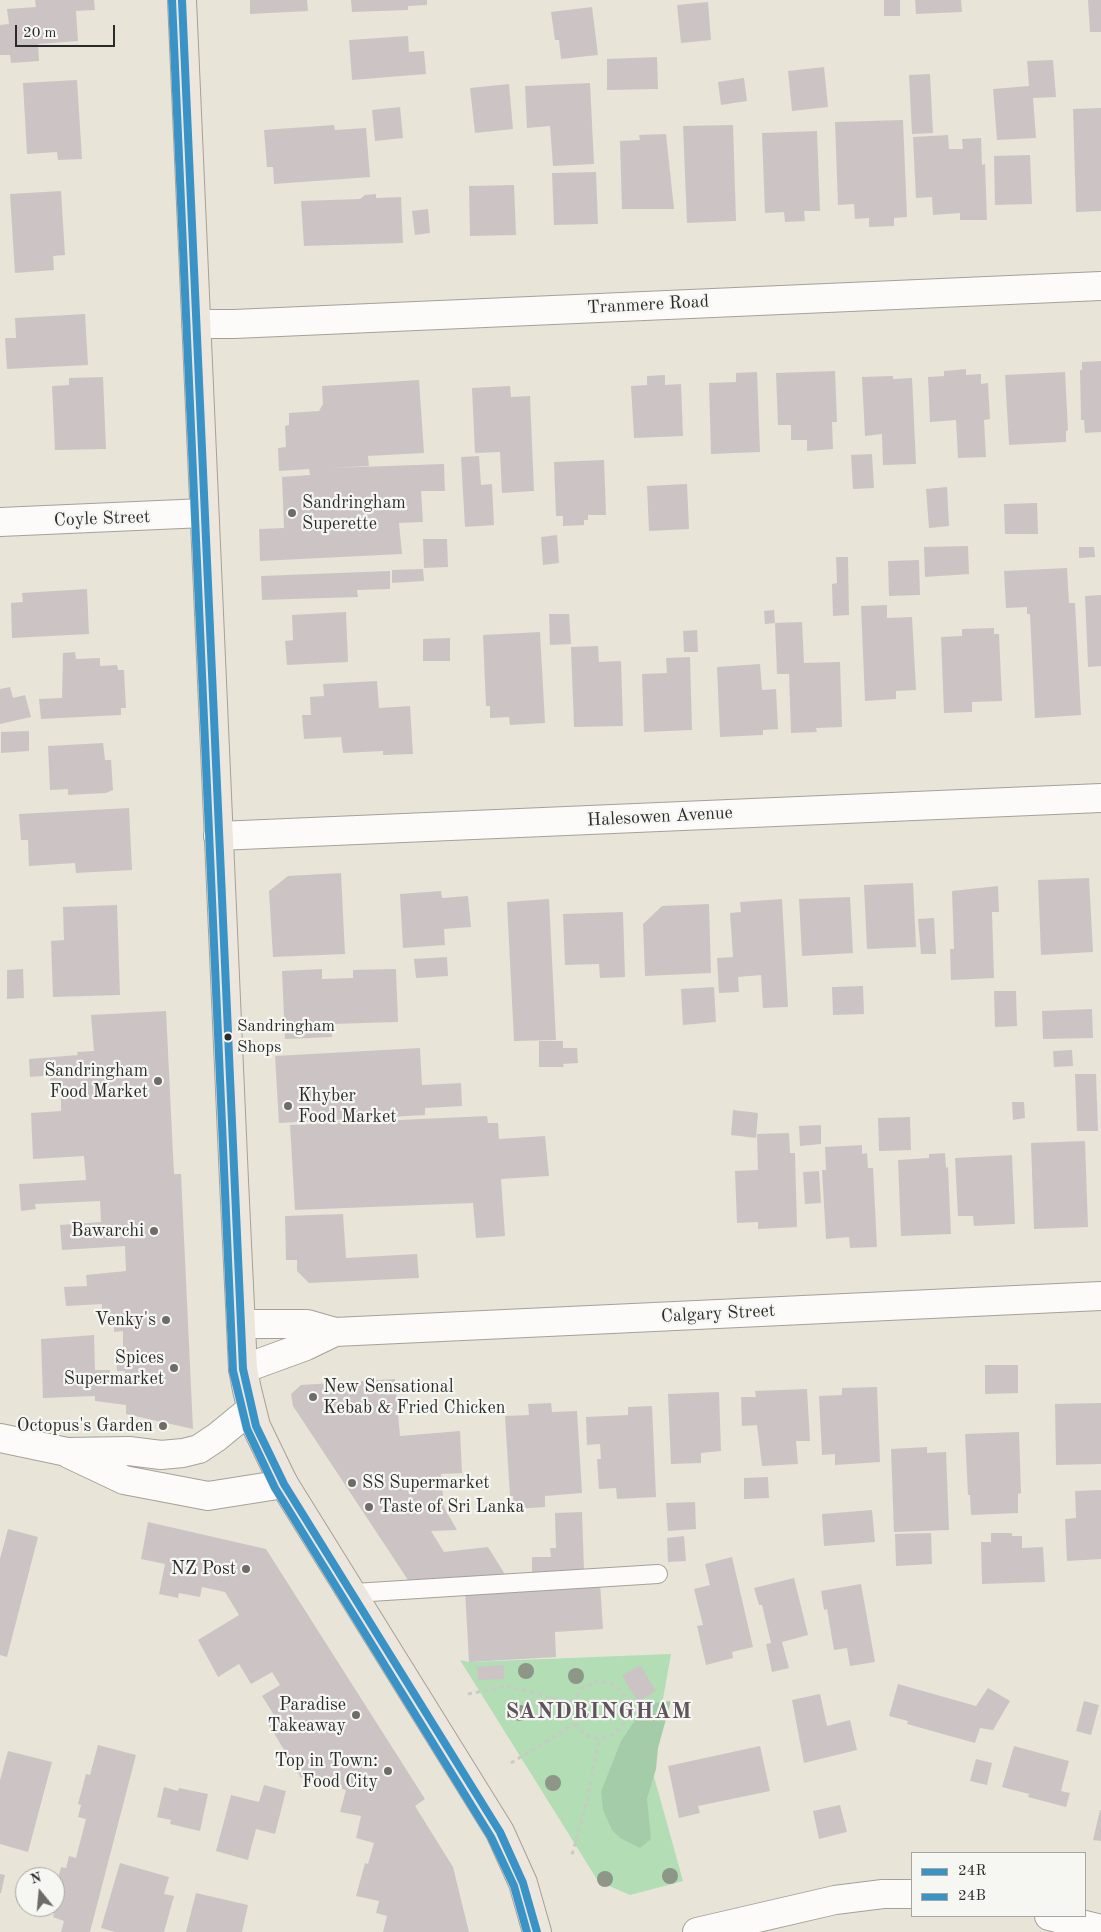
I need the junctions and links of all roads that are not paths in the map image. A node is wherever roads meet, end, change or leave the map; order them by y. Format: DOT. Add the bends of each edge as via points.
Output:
graph roads {
  1 [pos="182,0"];
  2 [pos="1101,286"];
  3 [pos="196,324"];
  4 [pos="204,513"];
  5 [pos="0,522"];
  6 [pos="1101,798"];
  7 [pos="218,836"];
  8 [pos="1101,1296"];
  9 [pos="242,1324"];
  10 [pos="335,1332"];
  11 [pos="243,1369"];
  12 [pos="251,1409"];
  13 [pos="0,1438"];
  14 [pos="67,1452"];
  15 [pos="284,1484"];
  16 [pos="658,1574"];
  17 [pos="354,1593"];
  18 [pos="911,1894"];
  19 [pos="1053,1917"];
  20 [pos="1101,1929"];
  21 [pos="537,1932"];
  22 [pos="697,1932"];
  1 -- 3 [label="main road"];
  2 -- 3 [label="street, Tranmere Road"];
  3 -- 4 [label="main road"];
  4 -- 5 [label="street, Coyle Street"];
  4 -- 7 [label="main road"];
  6 -- 7 [label="street, Halesowen Avenue"];
  7 -- 9 [label="main road"];
  8 -- 10 [label="street, Calgary Street"];
  9 -- 10 [label="street, Calgary Street" via="307,1324"];
  9 -- 11 [label="main road"];
  10 -- 11 [label="street, Calgary Street"];
  11 -- 12 [label="main road"];
  12 -- 14 [label="street" via="199,1448 183,1453"];
  12 -- 15 [label="main road"];
  13 -- 14 [label="street"];
  14 -- 15 [label="street" via="124,1480 208,1496"];
  15 -- 17 [label="main road"];
  16 -- 17 [label="lane"];
  17 -- 21 [label="main road" via="500,1832 523,1883"];
  18 -- 22 [label="street" via="835,1900"];
  19 -- 20 [label="street"];
}
